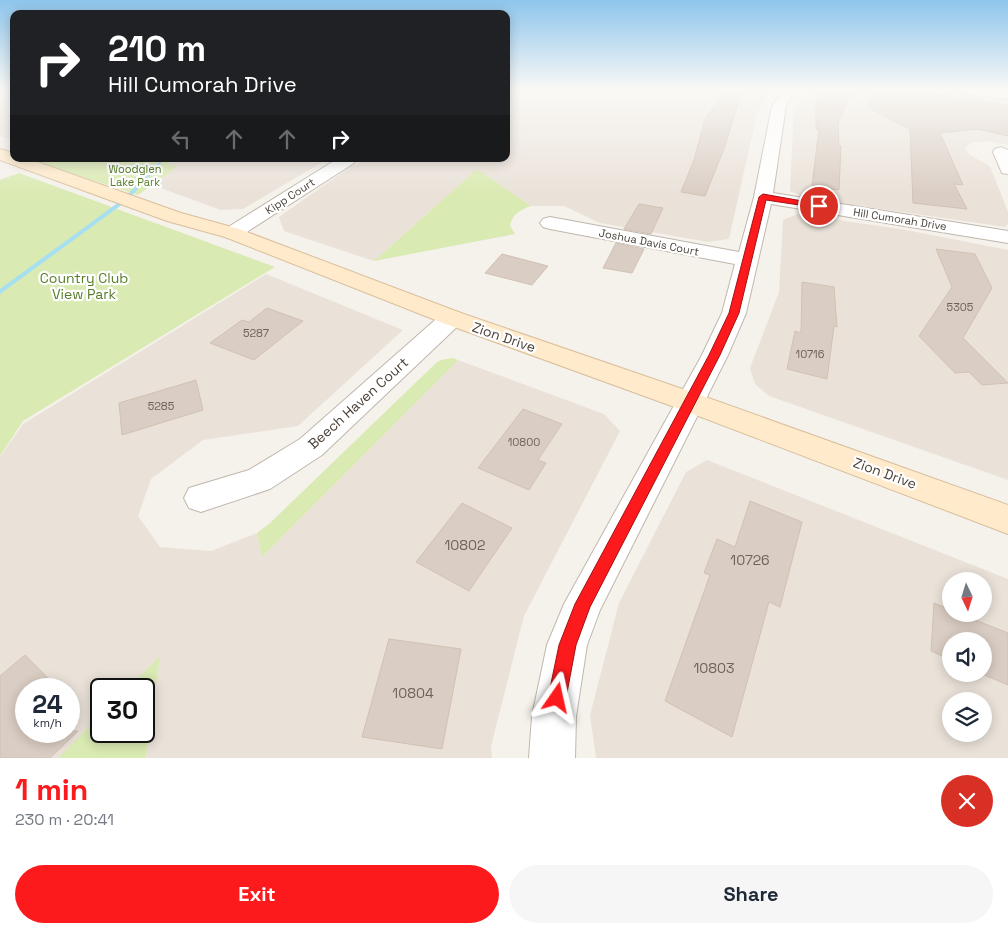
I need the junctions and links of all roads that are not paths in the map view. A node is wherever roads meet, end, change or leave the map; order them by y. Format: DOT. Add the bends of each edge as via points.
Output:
graph roads {
  1 [pos="776,124"];
  2 [pos="1002,152"];
  3 [pos="22,162"];
  4 [pos="343,162"];
  5 [pos="1008,169"];
  6 [pos="763,197"];
  7 [pos="550,223"];
  8 [pos="232,233"];
  9 [pos="1008,237"];
  10 [pos="748,260"];
  11 [pos="452,318"];
  12 [pos="690,402"];
  13 [pos="201,498"];
  14 [pos="1008,520"];
  15 [pos="552,758"];
  1 -- 6 [label="street"];
  2 -- 5 [label="street"];
  3 -- 8 [label="main road, Zion Drive" via="174,217"];
  4 -- 8 [label="street, Kipp Court"];
  6 -- 9 [label="street, Hill Cumorah Drive"];
  6 -- 10 [label="street"];
  7 -- 10 [label="street, Joshua Davis Court"];
  8 -- 11 [label="main road, Zion Drive"];
  10 -- 12 [label="street" via="734,313"];
  11 -- 12 [label="main road, Zion Drive"];
  11 -- 13 [label="street, Beech Haven Court" via="311,447 259,480"];
  12 -- 14 [label="main road, Zion Drive"];
  12 -- 15 [label="street" via="583,604 567,645 554,716"];
}
